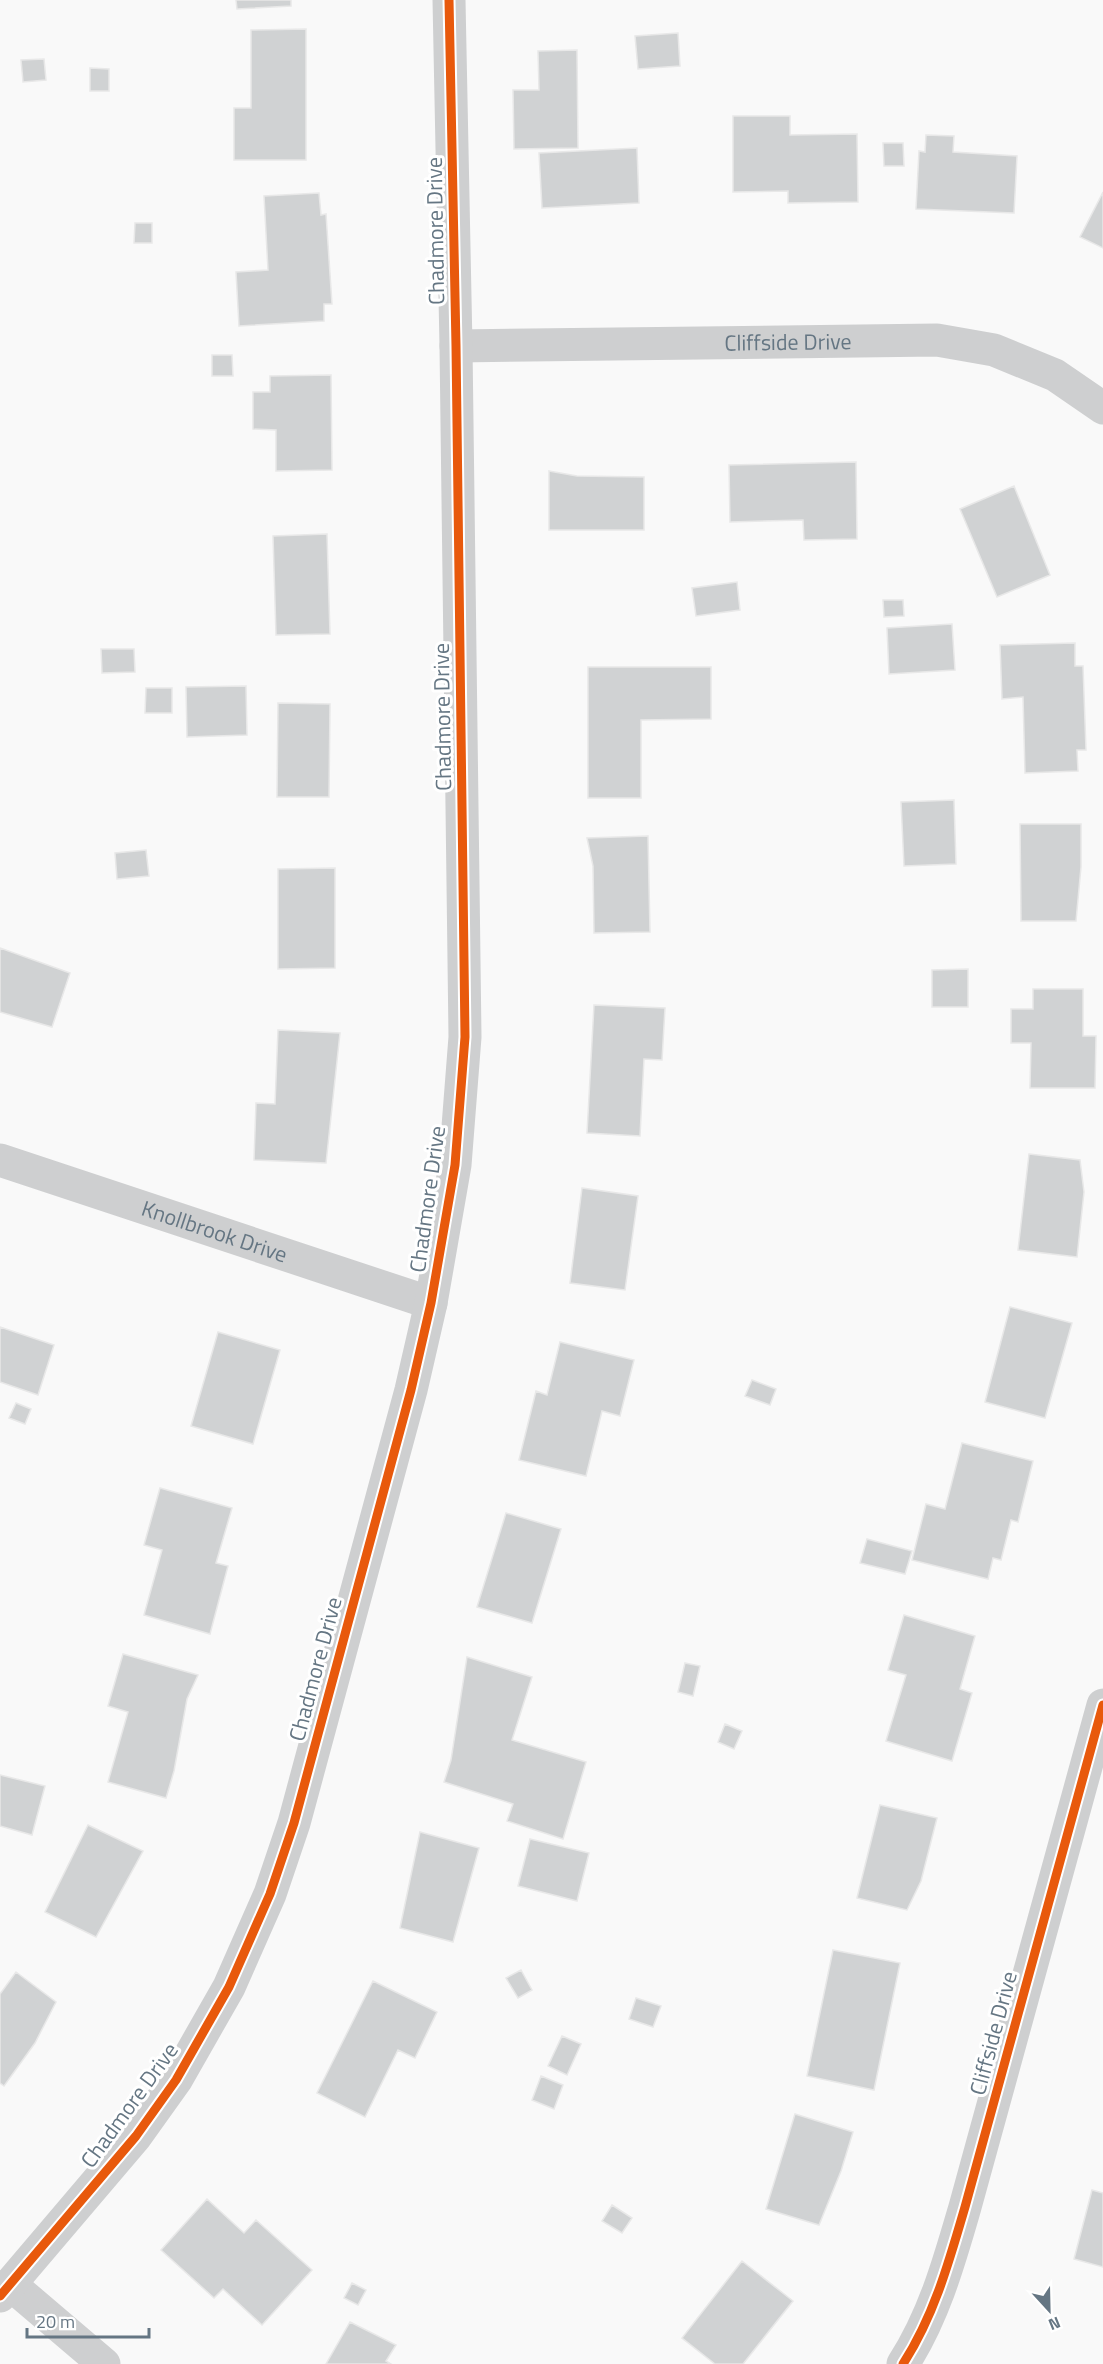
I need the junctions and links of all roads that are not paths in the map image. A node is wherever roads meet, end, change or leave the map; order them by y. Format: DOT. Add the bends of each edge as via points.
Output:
graph roads {
  1 [pos="449,0"];
  2 [pos="456,346"];
  3 [pos="1103,408"];
  4 [pos="0,1160"];
  5 [pos="431,1303"];
  6 [pos="1103,1705"];
  7 [pos="5,2290"];
  8 [pos="104,2364"];
  9 [pos="903,2364"];
  1 -- 2 [label="street, Chadmore Drive"];
  2 -- 3 [label="street, Cliffside Drive" via="937,340 994,350 1055,375"];
  2 -- 5 [label="street, Chadmore Drive" via="465,1037 454,1165"];
  4 -- 5 [label="street, Knollbrook Drive"];
  5 -- 7 [label="street, Chadmore Drive" via="294,1823 265,1904 229,1987 176,2080 136,2136"];
  6 -- 9 [label="street, Cliffside Drive" via="949,2263 920,2337"];
  7 -- 8 [label="street"];
}
